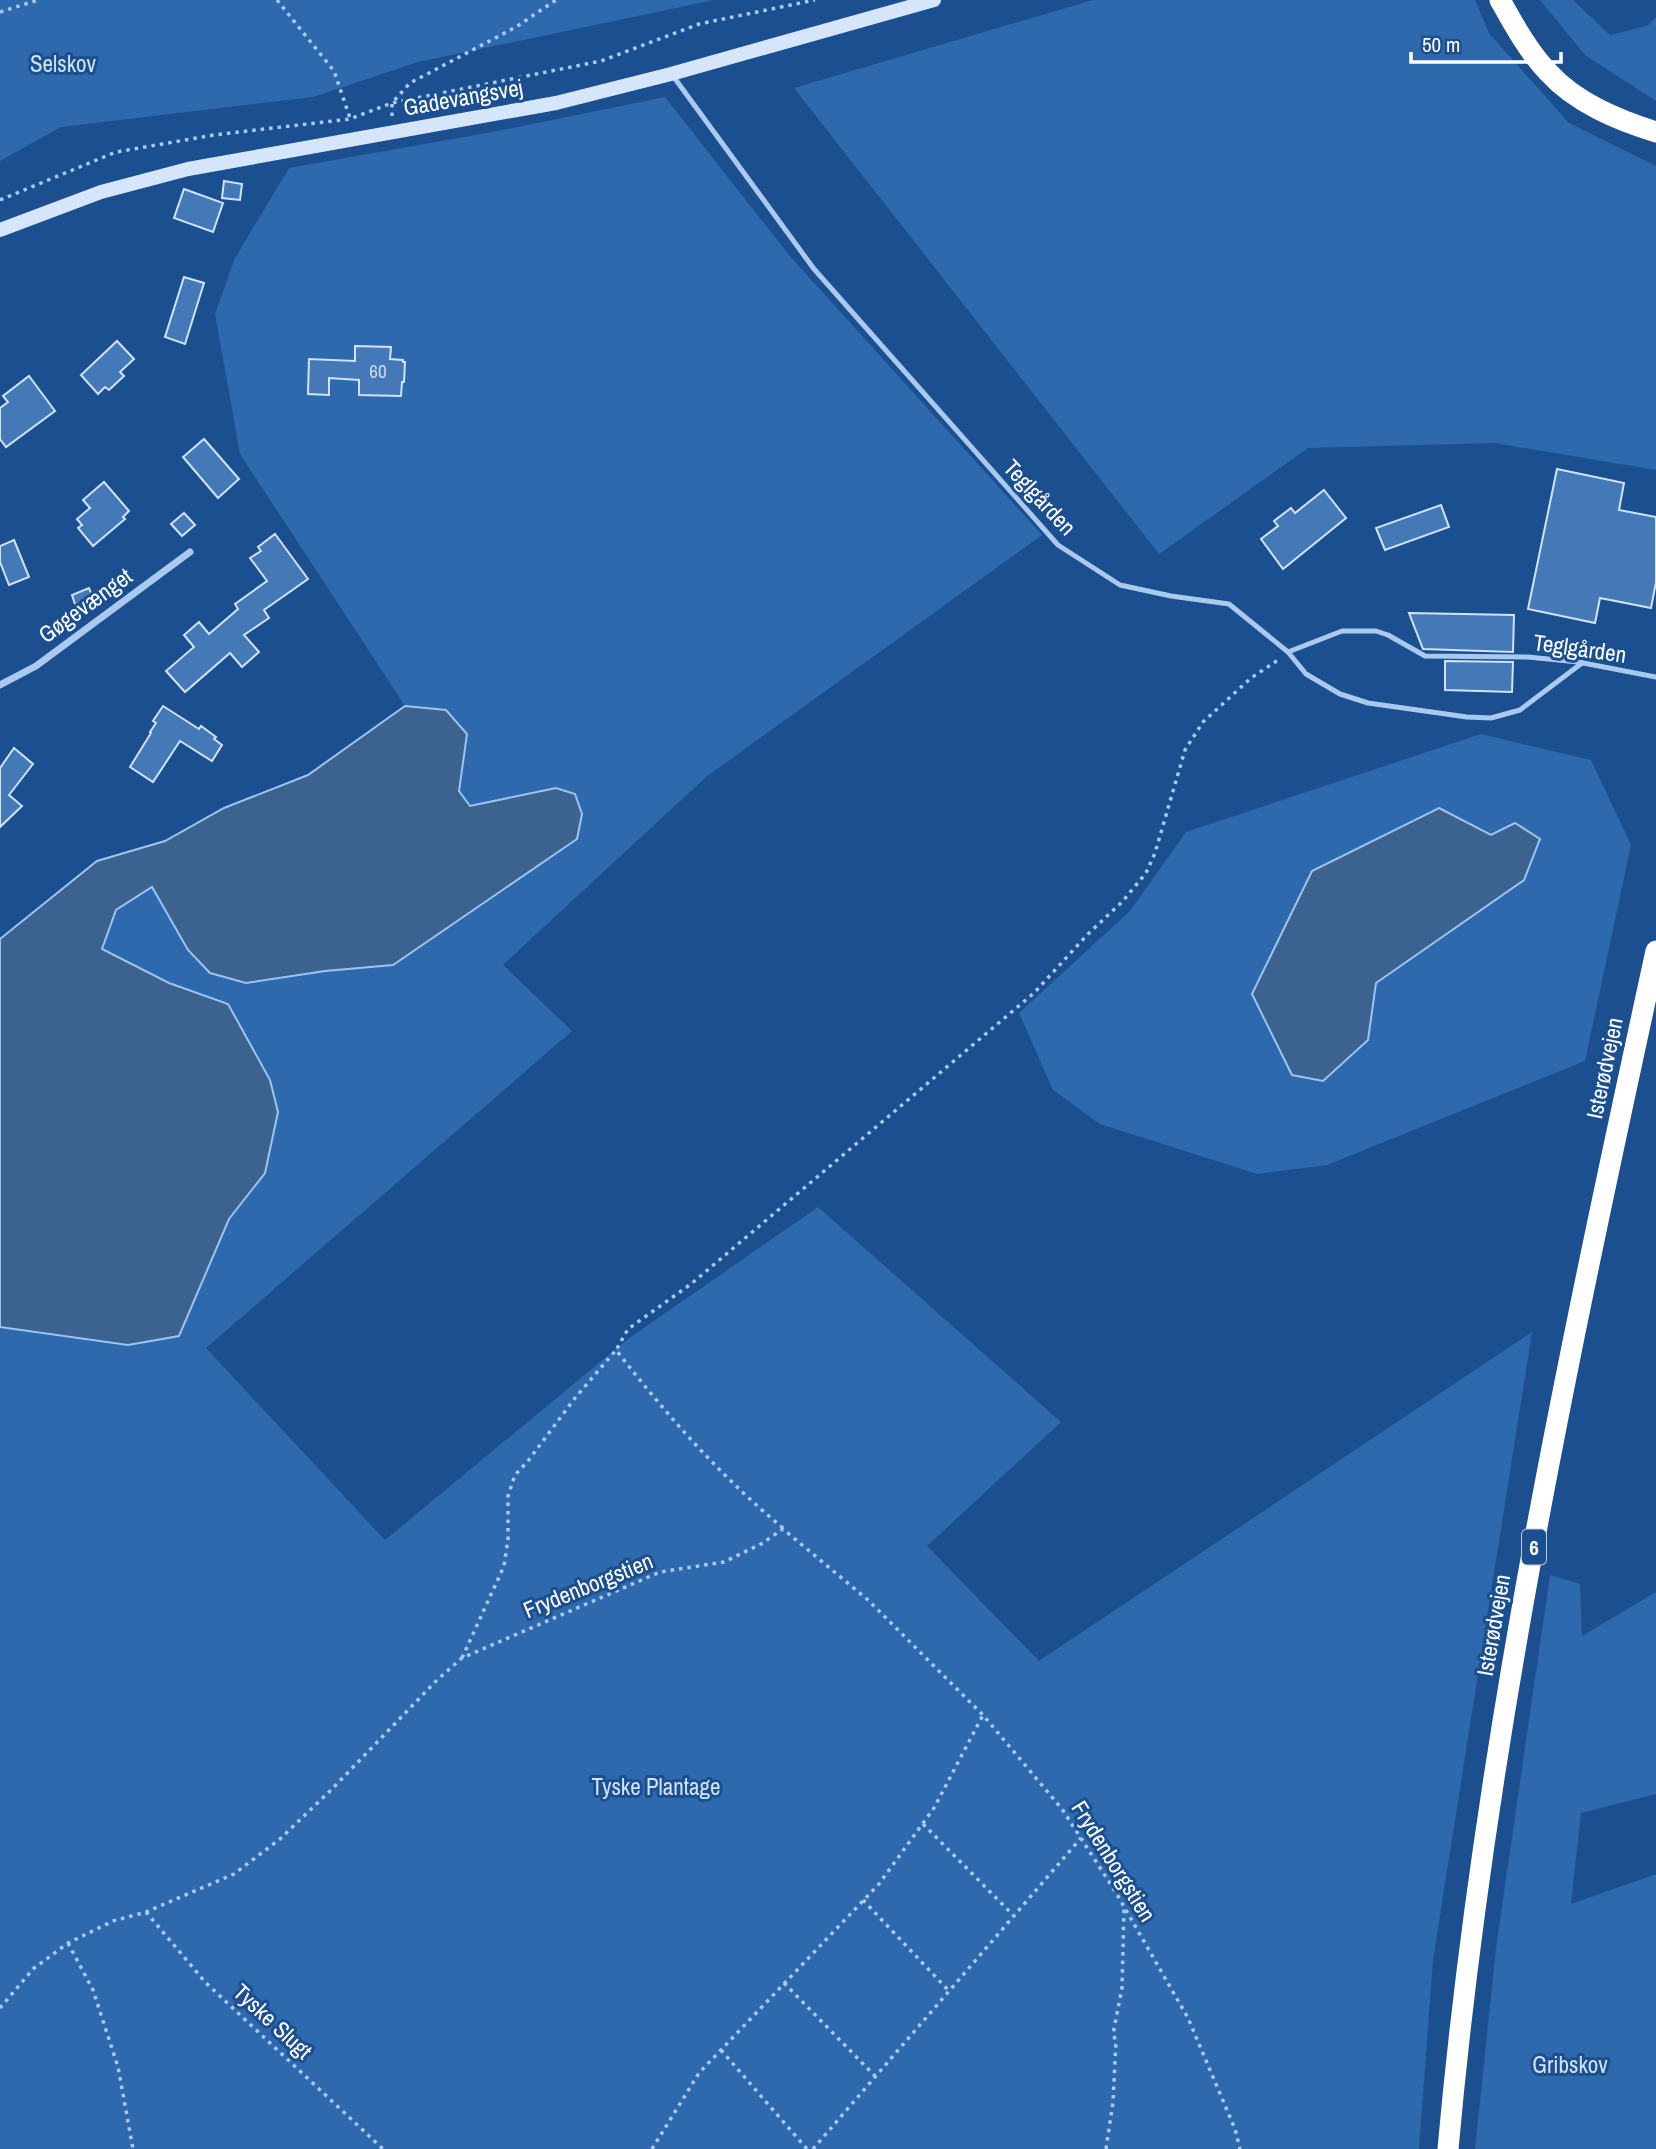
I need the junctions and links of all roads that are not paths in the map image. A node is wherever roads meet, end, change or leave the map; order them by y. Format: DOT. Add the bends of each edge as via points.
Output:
graph roads {
  1 [pos="934,0"];
  2 [pos="1500,0"];
  3 [pos="671,74"];
  4 [pos="1656,132"];
  5 [pos="0,230"];
  6 [pos="190,552"];
  7 [pos="1288,652"];
  8 [pos="1582,663"];
  9 [pos="1656,677"];
  10 [pos="0,685"];
  11 [pos="1656,951"];
  12 [pos="1448,2149"];
  1 -- 3 [label="street, Gadevangsvej"];
  2 -- 4 [label="highway" via="1549,74 1579,98 1619,120"];
  3 -- 5 [label="street, Gadevangsvej" via="556,103 188,169 101,192"];
  3 -- 7 [label="lane, Teglgården" via="814,269 1058,545 1120,585 1229,604"];
  6 -- 10 [label="street, Gøgevænget" via="36,666"];
  7 -- 8 [label="lane, Teglgården" via="1342,631 1376,631 1424,656 1528,657"];
  7 -- 8 [label="lane" via="1306,674 1339,694 1368,703 1491,718 1520,710"];
  8 -- 9 [label="lane, Teglgården"];
  11 -- 12 [label="highway, Isterødvejen / 6" via="1555,1426 1493,1775 1457,2043"];
}
